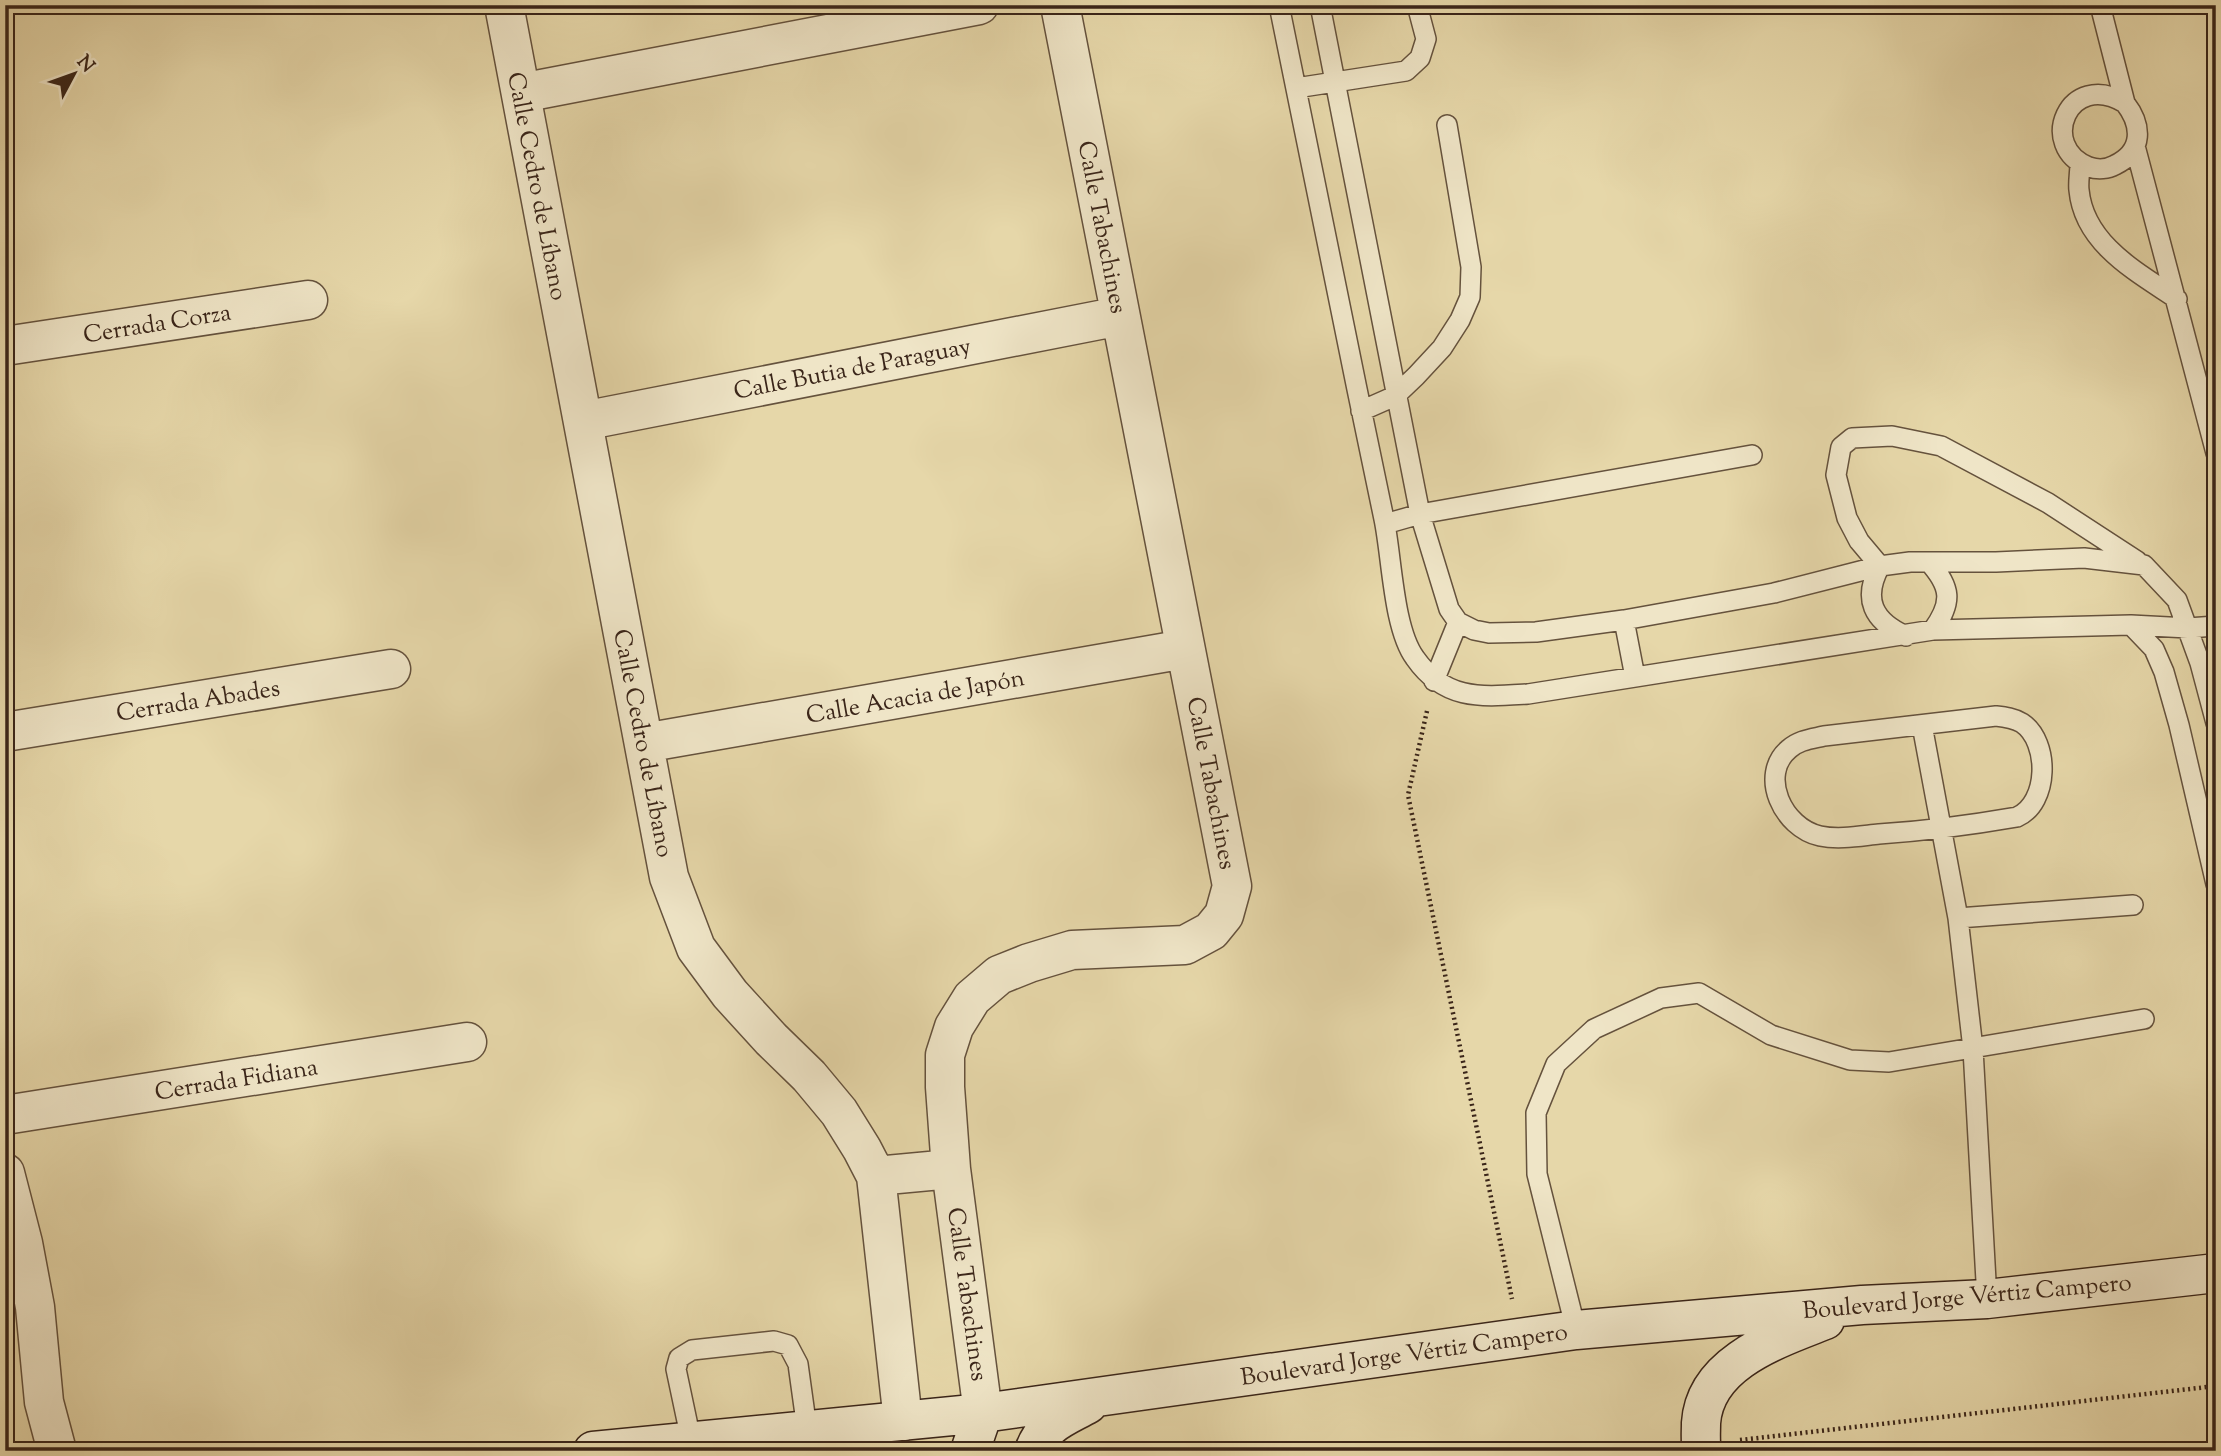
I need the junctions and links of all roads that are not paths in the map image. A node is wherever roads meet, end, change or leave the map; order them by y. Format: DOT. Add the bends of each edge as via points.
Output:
graph roads {
  1 [pos="504,5"];
  2 [pos="979,5"];
  3 [pos="1060,5"];
  4 [pos="1279,5"];
  5 [pos="1320,5"];
  6 [pos="1417,5"];
  7 [pos="2100,5"];
  8 [pos="1335,84"];
  9 [pos="1296,88"];
  10 [pos="521,93"];
  11 [pos="2125,103"];
  12 [pos="1447,125"];
  13 [pos="2135,146"];
  14 [pos="2080,163"];
  15 [pos="2177,299"];
  16 [pos="308,300"];
  17 [pos="1120,316"];
  18 [pos="5,346"];
  19 [pos="1395,396"];
  20 [pos="1361,411"];
  21 [pos="583,421"];
  22 [pos="2216,453"];
  23 [pos="1752,455"];
  24 [pos="1420,514"];
  25 [pos="1385,524"];
  26 [pos="1928,562"];
  27 [pos="2144,565"];
  28 [pos="1880,566"];
  29 [pos="1624,620"];
  30 [pos="1458,622"];
  31 [pos="2131,625"];
  32 [pos="2216,626"];
  33 [pos="2189,628"];
  34 [pos="1933,630"];
  35 [pos="1906,635"];
  36 [pos="1185,649"];
  37 [pos="391,669"];
  38 [pos="1635,677"];
  39 [pos="1434,681"];
  40 [pos="2216,723"];
  41 [pos="1922,725"];
  42 [pos="5,732"];
  43 [pos="644,743"];
  44 [pos="1941,829"];
  45 [pos="2216,884"];
  46 [pos="2133,905"];
  47 [pos="1958,918"];
  48 [pos="2144,1019"];
  49 [pos="467,1042"];
  50 [pos="1972,1049"];
  51 [pos="5,1115"];
  52 [pos="951,1170"];
  53 [pos="5,1172"];
  54 [pos="876,1176"];
  55 [pos="2216,1273"];
  56 [pos="1987,1299"];
  57 [pos="1862,1305"];
  58 [pos="20,1309"];
  59 [pos="1576,1330"];
  60 [pos="1102,1396"];
  61 [pos="983,1413"];
  62 [pos="903,1421"];
  63 [pos="807,1429"];
  64 [pos="691,1440"];
  65 [pos="1701,1448"];
  66 [pos="57,1451"];
  67 [pos="593,1451"];
  68 [pos="970,1451"];
  69 [pos="1034,1451"];
  1 -- 10 [label="street, Calle Cedro de Líbano"];
  2 -- 10 [label="street"];
  3 -- 17 [label="street, Calle Tabachines"];
  4 -- 9 [label="lane"];
  5 -- 8 [label="lane"];
  6 -- 8 [label="lane" via="1426,39 1420,58 1406,71"];
  7 -- 11 [label="lane"];
  8 -- 9 [label="lane"];
  8 -- 19 [label="lane"];
  9 -- 20 [label="lane"];
  10 -- 21 [label="street, Calle Cedro de Líbano"];
  11 -- 13 [label="lane" via="2138,130"];
  11 -- 14 [label="lane" via="2096,93 2070,108 2063,123 2063,139"];
  12 -- 19 [label="lane" via="1471,267 1470,297 1442,348"];
  13 -- 14 [label="lane" via="2126,159 2112,167 2096,169"];
  13 -- 15 [label="lane"];
  14 -- 15 [label="lane" via="2078,189 2090,228 2103,244"];
  15 -- 22 [label="lane"];
  16 -- 18 [label="street, Cerrada Corza"];
  17 -- 21 [label="street, Calle Butia de Paraguay"];
  17 -- 36 [label="street, Calle Tabachines"];
  19 -- 20 [label="lane"];
  19 -- 24 [label="lane"];
  20 -- 25 [label="lane"];
  21 -- 43 [label="street, Calle Cedro de Líbano"];
  23 -- 24 [label="lane"];
  24 -- 25 [label="lane"];
  24 -- 30 [label="lane" via="1442,590"];
  25 -- 39 [label="lane" via="1402,630 1413,657"];
  26 -- 27 [label="lane" via="2084,558"];
  26 -- 28 [label="lane"];
  26 -- 34 [label="lane" via="1947,594 1947,607"];
  27 -- 28 [label="lane" via="2048,503 1941,446 1892,436 1852,438 1841,447 1836,475 1858,541"];
  27 -- 33 [label="lane" via="2177,600"];
  28 -- 29 [label="lane" via="1774,593"];
  28 -- 35 [label="lane" via="1871,587 1874,608 1886,625"];
  29 -- 30 [label="lane" via="1507,634 1474,630"];
  29 -- 38 [label="lane"];
  30 -- 39 [label="lane"];
  31 -- 33 [label="lane"];
  31 -- 34 [label="lane"];
  31 -- 45 [label="lane" via="2154,649 2164,672"];
  32 -- 33 [label="lane"];
  33 -- 40 [label="lane"];
  34 -- 35 [label="lane"];
  35 -- 38 [label="lane"];
  36 -- 43 [label="street, Calle Acacia de Japón"];
  36 -- 52 [label="street, Calle Tabachines" via="1232,886 1224,915 1211,932 1185,945 1072,950 999,975 972,998 954,1027 945,1055"];
  37 -- 42 [label="street, Cerrada Abades"];
  38 -- 39 [label="lane" via="1486,697 1462,694"];
  41 -- 44 [label="lane"];
  41 -- 44 [label="lane" via="2010,717 2024,724 2039,753 2039,792 2026,813"];
  41 -- 44 [label="lane" via="1799,742 1780,758 1774,773 1777,797 1789,816 1818,836"];
  43 -- 54 [label="street, Calle Cedro de Líbano" via="669,877 696,948 730,994 839,1112"];
  44 -- 47 [label="lane"];
  46 -- 47 [label="lane"];
  47 -- 50 [label="lane"];
  48 -- 50 [label="lane"];
  49 -- 51 [label="street, Cerrada Fidiana"];
  50 -- 56 [label="lane"];
  50 -- 59 [label="lane" via="1889,1062 1850,1060 1770,1035 1699,993 1661,998 1594,1029 1556,1064 1536,1113 1537,1174"];
  52 -- 54 [label="street"];
  52 -- 61 [label="street, Calle Tabachines"];
  53 -- 58 [label="street" via="23,1243"];
  54 -- 62 [label="street, Calle Cedro de Líbano"];
  55 -- 56 [label="street, Boulevard Jorge Vértiz Campero"];
  56 -- 57 [label="street, Boulevard Jorge Vértiz Campero"];
  57 -- 59 [label="street, Boulevard Jorge Vértiz Campero"];
  57 -- 65 [label="street" via="1780,1338 1738,1361 1714,1386 1702,1412"];
  58 -- 66 [label="street"];
  59 -- 60 [label="street, Boulevard Jorge Vértiz Campero"];
  60 -- 61 [label="street, Boulevard Jorge Vértiz Campero"];
  60 -- 69 [label="street" via="1048,1426"];
  61 -- 62 [label="street, Boulevard Jorge Vértiz Campero"];
  61 -- 68 [label="street"];
  62 -- 63 [label="street, Boulevard Jorge Vértiz Campero"];
  63 -- 64 [label="street, Boulevard Jorge Vértiz Campero"];
  63 -- 64 [label="lane" via="798,1364 788,1345 774,1341 692,1350 679,1358 676,1369"];
  64 -- 67 [label="street, Boulevard Jorge Vértiz Campero"];
}
